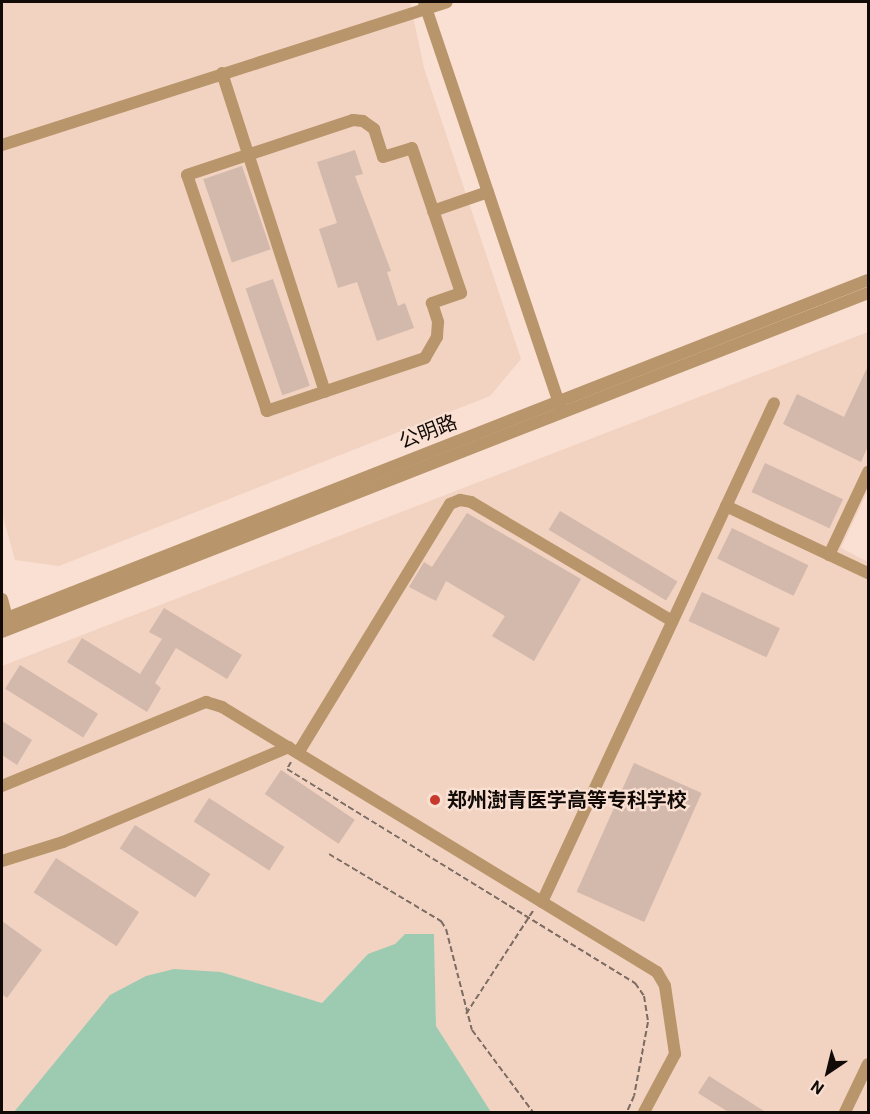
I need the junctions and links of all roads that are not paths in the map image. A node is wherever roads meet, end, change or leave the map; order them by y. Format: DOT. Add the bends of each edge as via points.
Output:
graph roads {
  1 [pos="447,2"];
  2 [pos="425,5"];
  3 [pos="222,73"];
  4 [pos="2,145"];
  5 [pos="250,154"];
  6 [pos="488,192"];
  7 [pos="433,211"];
  8 [pos="868,280"];
  9 [pos="868,293"];
  10 [pos="325,392"];
  11 [pos="774,403"];
  12 [pos="561,407"];
  13 [pos="868,472"];
  14 [pos="726,507"];
  15 [pos="829,555"];
  16 [pos="868,573"];
  17 [pos="2,599"];
  18 [pos="672,621"];
  19 [pos="5,625"];
  20 [pos="293,750"];
  21 [pos="2,786"];
  22 [pos="4,858"];
  23 [pos="540,901"];
  24 [pos="868,1064"];
  25 [pos="644,1113"];
  26 [pos="845,1113"];
  1 -- 2 [label="street"];
  2 -- 3 [label="street"];
  2 -- 6 [label="street"];
  3 -- 4 [label="street"];
  3 -- 5 [label="street"];
  5 -- 7 [label="street" via="353,120 363,121 374,129 383,157 412,148"];
  5 -- 10 [label="street"];
  5 -- 10 [label="street" via="187,175 267,411"];
  6 -- 7 [label="street"];
  6 -- 12 [label="street"];
  7 -- 10 [label="street" via="461,293 432,303 438,321 431,352 425,358"];
  8 -- 12 [label="street, 公明路"];
  9 -- 12 [label="street, 公明路"];
  11 -- 14 [label="street"];
  12 -- 19 [label="street, 公明路"];
  13 -- 15 [label="street"];
  14 -- 15 [label="street"];
  14 -- 18 [label="street"];
  15 -- 16 [label="street"];
  17 -- 19 [label="street"];
  18 -- 20 [label="street" via="471,502 460,500 450,504"];
  18 -- 23 [label="street"];
  20 -- 21 [label="street" via="222,706 206,702"];
  20 -- 22 [label="street" via="63,843"];
  20 -- 23 [label="street"];
  23 -- 25 [label="street" via="657,972 662,980 675,1054"];
  24 -- 26 [label="street"];
}
